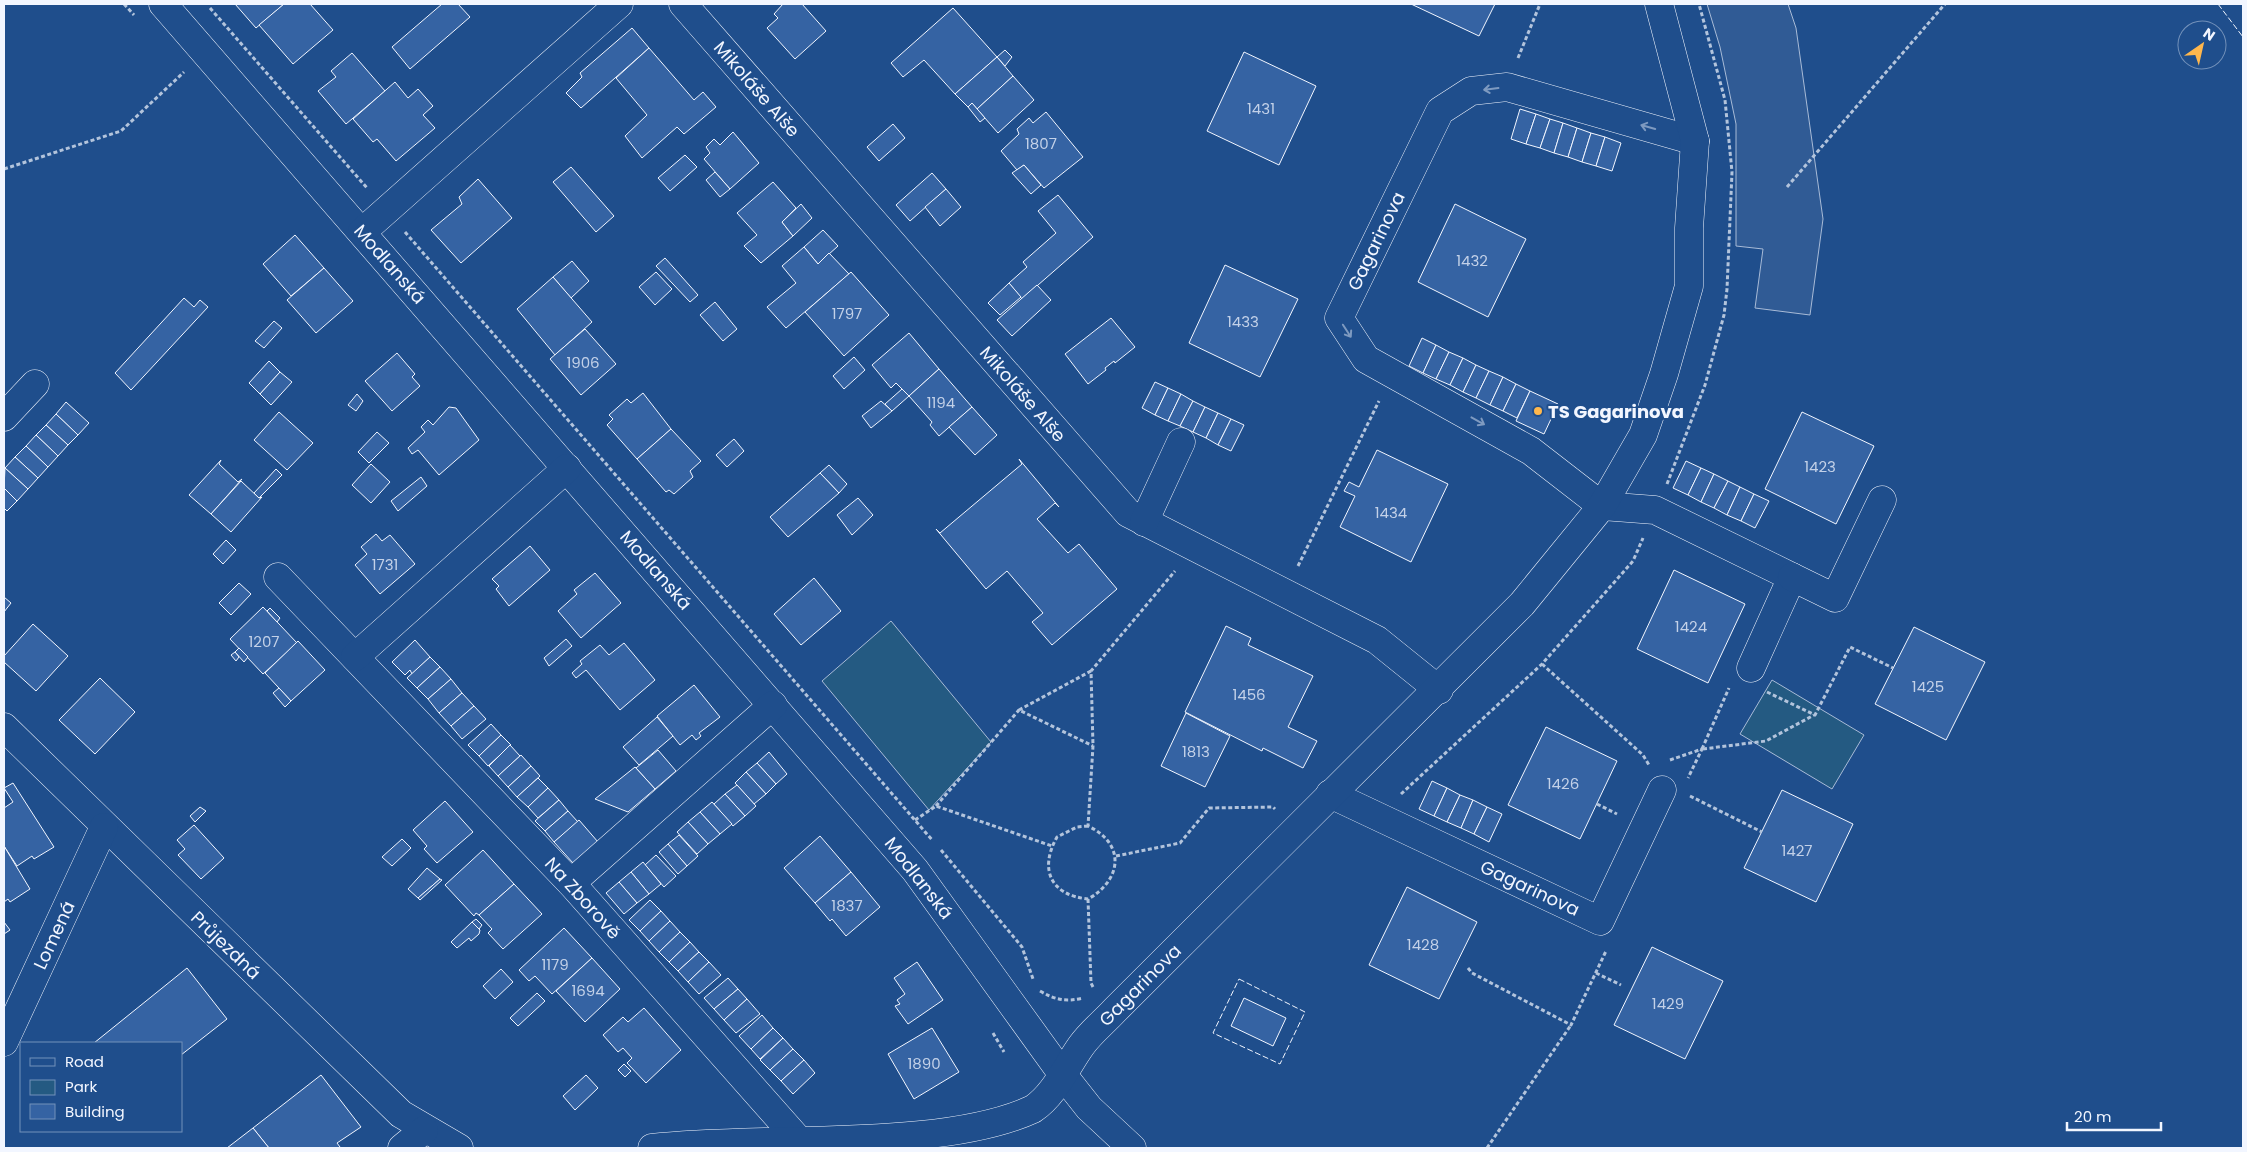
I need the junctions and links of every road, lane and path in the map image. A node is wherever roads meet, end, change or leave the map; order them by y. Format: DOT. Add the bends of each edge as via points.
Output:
graph roads {
  1 [pos="163,4"];
  2 [pos="619,4"];
  3 [pos="683,4"];
  4 [pos="1540,4"];
  5 [pos="1659,4"];
  6 [pos="1945,4"];
  7 [pos="205,53"];
  8 [pos="1507,87"];
  9 [pos="1695,141"];
  10 [pos="4,169"];
  11 [pos="1787,187"];
  12 [pos="362,232"];
  13 [pos="1393,374"];
  14 [pos="35,384"];
  15 [pos="4,416"];
  16 [pos="1181,442"];
  17 [pos="567,468"];
  18 [pos="1882,500"];
  19 [pos="1602,506"];
  20 [pos="1144,522"];
  21 [pos="1195,547"];
  22 [pos="278,577"];
  23 [pos="1792,577"];
  24 [pos="1285,593"];
  25 [pos="355,657"];
  26 [pos="1542,664"];
  27 [pos="1893,668"];
  28 [pos="1092,671"];
  29 [pos="1748,680"];
  30 [pos="1438,690"];
  31 [pos="773,705"];
  32 [pos="1019,710"];
  33 [pos="1815,715"];
  34 [pos="4,727"];
  35 [pos="1093,746"];
  36 [pos="1702,749"];
  37 [pos="1664,761"];
  38 [pos="1656,763"];
  39 [pos="1648,765"];
  40 [pos="1670,784"];
  41 [pos="1330,794"];
  42 [pos="936,806"];
  43 [pos="915,820"];
  44 [pos="1088,826"];
  45 [pos="104,827"];
  46 [pos="1296,828"];
  47 [pos="1762,832"];
  48 [pos="1052,846"];
  49 [pos="1116,856"];
  50 [pos="571,883"];
  51 [pos="1088,899"];
  52 [pos="1600,920"];
  53 [pos="1468,968"];
  54 [pos="1596,973"];
  55 [pos="1621,985"];
  56 [pos="1115,1010"];
  57 [pos="1571,1025"];
  58 [pos="4,1042"];
  59 [pos="1063,1075"];
  60 [pos="424,1130"];
  61 [pos="804,1146"];
  62 [pos="402,1148"];
  63 [pos="459,1148"];
  64 [pos="652,1148"];
  65 [pos="1132,1148"];
  66 [pos="1487,1148"];
  1 -- 7 [label="street, Modlanská"];
  2 -- 12 [label="street"];
  3 -- 20 [label="street, Mikoláše Alše" via="1128,513"];
  4 -- 8 [label="path"];
  5 -- 9 [label="street, Gagarinova"];
  6 -- 11 [label="path"];
  7 -- 10 [label="path" via="121,131"];
  7 -- 12 [label="street, Modlanská"];
  9 -- 8 [label="street, Gagarinova, one-way"];
  8 -- 13 [label="street, Gagarinova, one-way" via="1471,91 1440,111 1339,318 1366,359"];
  9 -- 19 [label="street, Gagarinova" via="1689,286 1664,374 1642,435"];
  12 -- 17 [label="street, Modlanská"];
  13 -- 19 [label="street, Gagarinova, one-way" via="1531,450"];
  13 -- 24 [label="path"];
  14 -- 15 [label="street"];
  16 -- 20 [label="street"];
  17 -- 25 [label="street"];
  17 -- 31 [label="street, Modlanská"];
  18 -- 23 [label="street" via="1835,598"];
  19 -- 23 [label="street" via="1655,510"];
  19 -- 30 [label="street, Gagarinova" via="1522,604"];
  20 -- 21 [label="street, Mikoláše Alše"];
  21 -- 24 [label="street, Mikoláše Alše"];
  21 -- 28 [label="path"];
  22 -- 25 [label="street, Na Zborově"];
  23 -- 29 [label="street"];
  24 -- 30 [label="street, Mikoláše Alše" via="1377,640"];
  25 -- 50 [label="street, Na Zborově"];
  26 -- 39 [label="path" via="1643,755"];
  27 -- 33 [label="path" via="1850,648"];
  28 -- 32 [label="path"];
  28 -- 35 [label="path"];
  29 -- 33 [label="path"];
  29 -- 36 [label="path"];
  30 -- 41 [label="street, Gagarinova"];
  31 -- 50 [label="street"];
  31 -- 59 [label="street, Modlanská" via="915,870"];
  32 -- 35 [label="path"];
  32 -- 42 [label="path"];
  33 -- 36 [label="path" via="1766,741"];
  34 -- 45 [label="street, Průjezdná"];
  35 -- 44 [label="path"];
  36 -- 37 [label="path"];
  36 -- 40 [label="path"];
  38 -- 39 [label="path"];
  39 -- 40 [label="path"];
  40 -- 47 [label="path"];
  40 -- 52 [label="street, Gagarinova"];
  41 -- 46 [label="street, Gagarinova"];
  41 -- 52 [label="street, Gagarinova"];
  42 -- 43 [label="path"];
  42 -- 48 [label="path"];
  44 -- 48 [label="path" via="1066,831"];
  44 -- 49 [label="path" via="1100,832 1112,845"];
  45 -- 58 [label="street, Lomená"];
  45 -- 60 [label="street, Průjezdná" via="401,1114"];
  46 -- 49 [label="path" via="1273,807 1209,808 1180,843"];
  46 -- 56 [label="street, Gagarinova"];
  48 -- 51 [label="path" via="1048,862 1049,874 1055,885 1065,893"];
  49 -- 51 [label="path" via="1111,876 1098,893"];
  50 -- 61 [label="street, Na Zborově"];
  51 -- 56 [label="path" via="1091,983"];
  52 -- 54 [label="path" via="1616,931"];
  53 -- 57 [label="path"];
  54 -- 55 [label="path"];
  54 -- 57 [label="path"];
  56 -- 59 [label="street, Gagarinova" via="1082,1044"];
  57 -- 66 [label="path"];
  59 -- 61 [label="street, Gagarinova" via="1033,1109 1000,1127 958,1138 890,1147"];
  59 -- 65 [label="street, Modlanská" via="1089,1108"];
  60 -- 62 [label="street"];
  60 -- 63 [label="street, Průjezdná"];
  61 -- 64 [label="street, Gagarinova" via="736,1144"];
}
